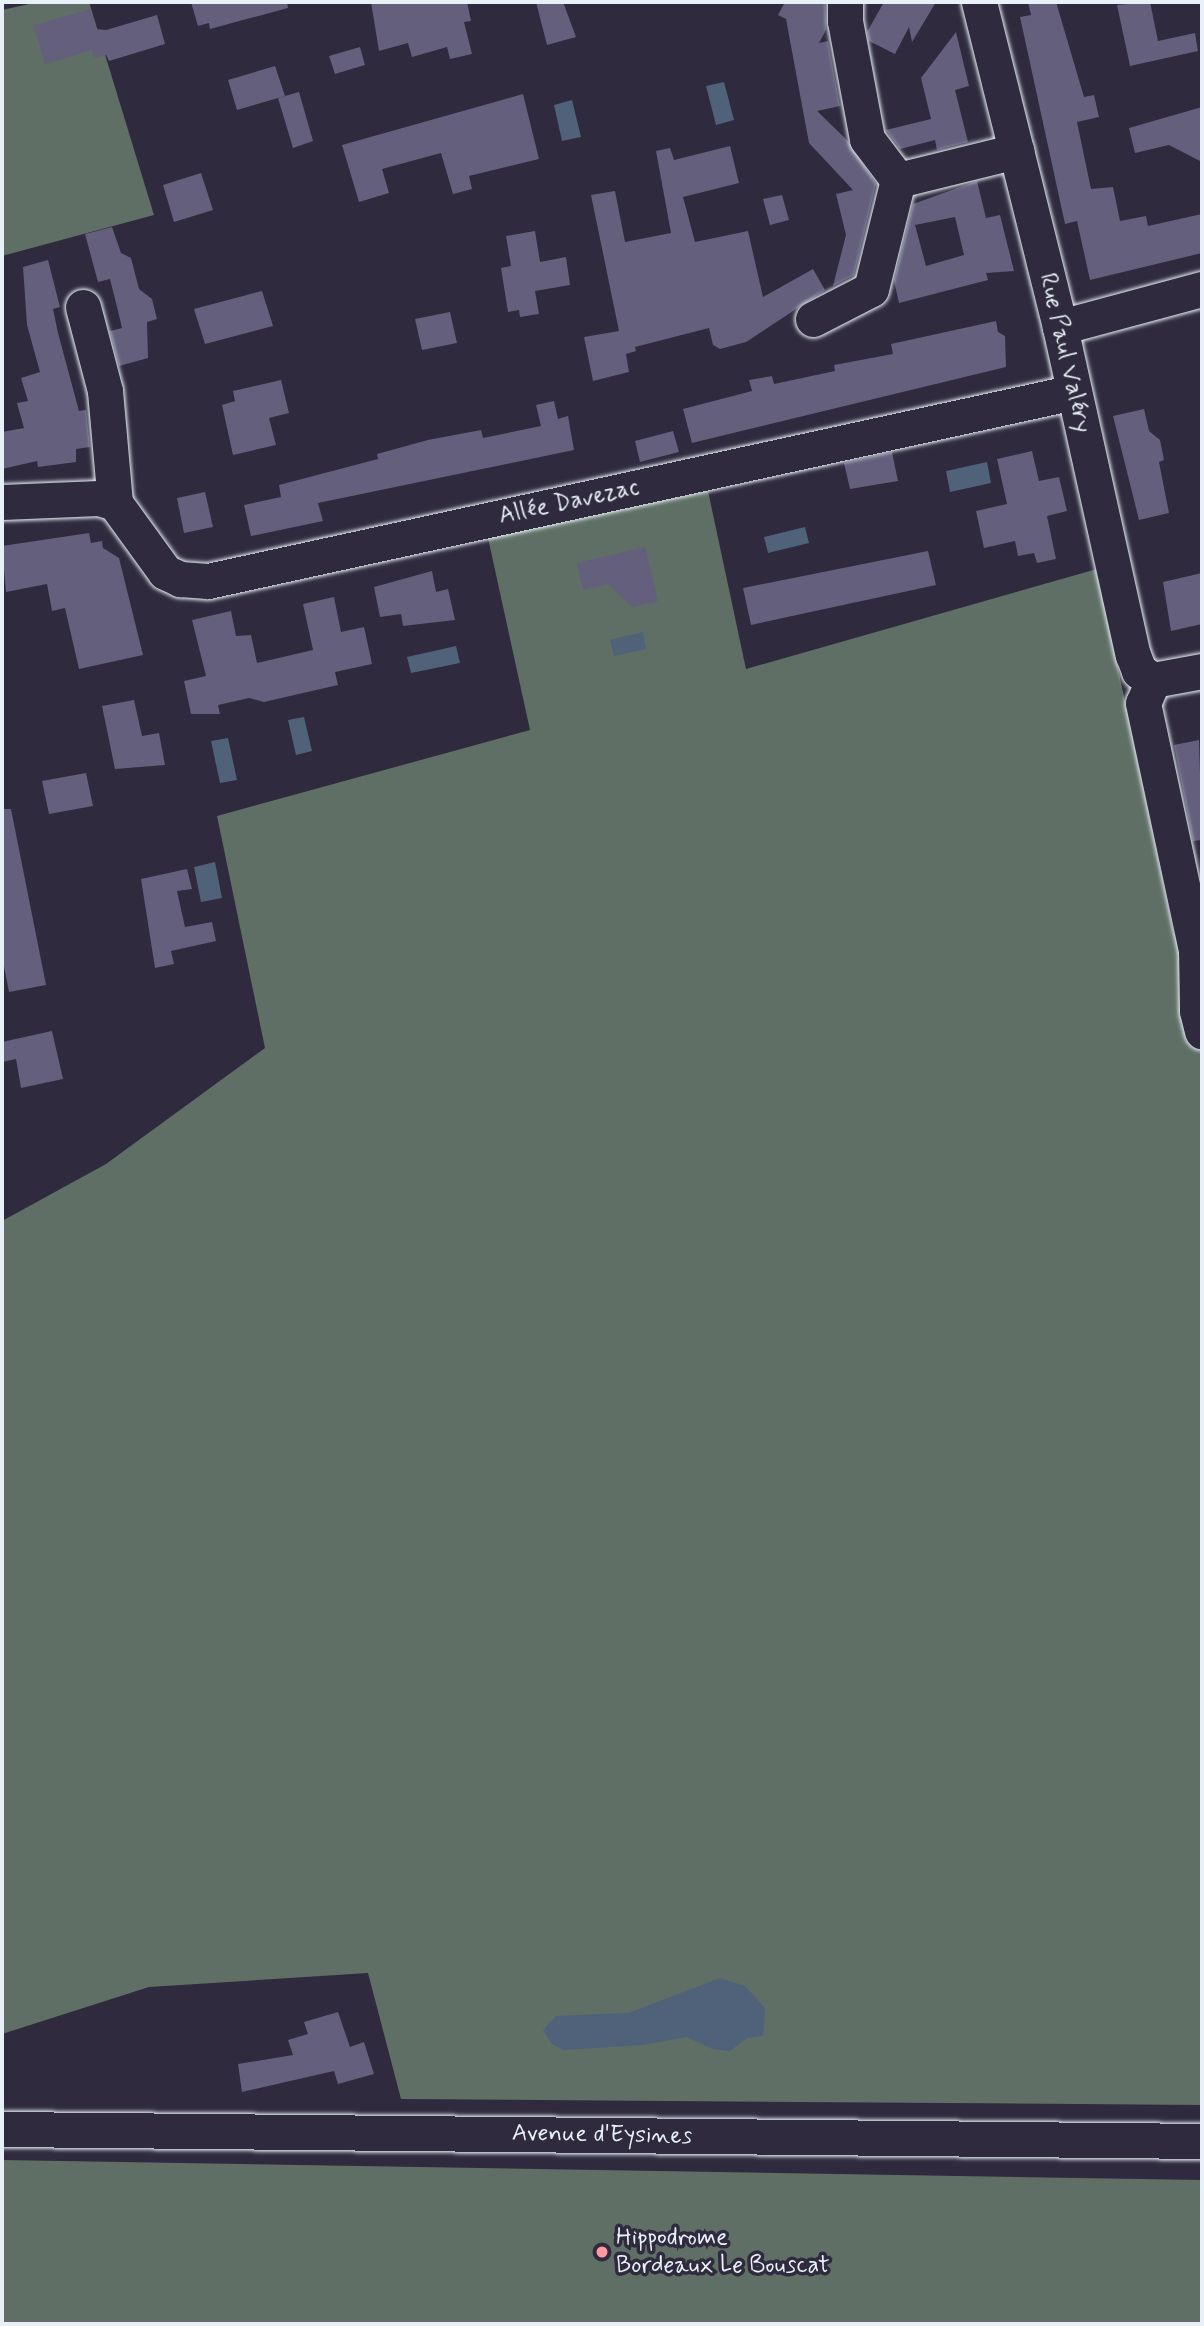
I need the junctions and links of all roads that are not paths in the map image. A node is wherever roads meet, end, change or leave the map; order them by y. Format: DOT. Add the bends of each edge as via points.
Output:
graph roads {
  1 [pos="845,2"];
  2 [pos="979,2"];
  3 [pos="1016,151"];
  4 [pos="898,180"];
  5 [pos="1202,289"];
  6 [pos="83,307"];
  7 [pos="813,319"];
  8 [pos="1060,327"];
  9 [pos="1074,391"];
  10 [pos="107,500"];
  11 [pos="2,502"];
  12 [pos="1175,677"];
  13 [pos="1202,1031"];
  14 [pos="2,2129"];
  15 [pos="1202,2141"];
  1 -- 4 [label="street" via="867,139"];
  2 -- 3 [label="street, Rue Paul Valéry"];
  3 -- 4 [label="street"];
  3 -- 8 [label="street, Rue Paul Valéry"];
  4 -- 7 [label="street" via="871,289"];
  5 -- 8 [label="street"];
  6 -- 10 [label="street" via="105,391"];
  8 -- 9 [label="street, Rue Paul Valéry"];
  9 -- 10 [label="street, Allée Davezac" via="208,581 180,579 165,572"];
  9 -- 12 [label="street, Rue Paul Valéry" via="1133,655 1139,671"];
  10 -- 11 [label="street"];
  12 -- 13 [label="street" via="1143,703 1196,951"];
  14 -- 15 [label="street, Avenue d'Eysines"];
}
